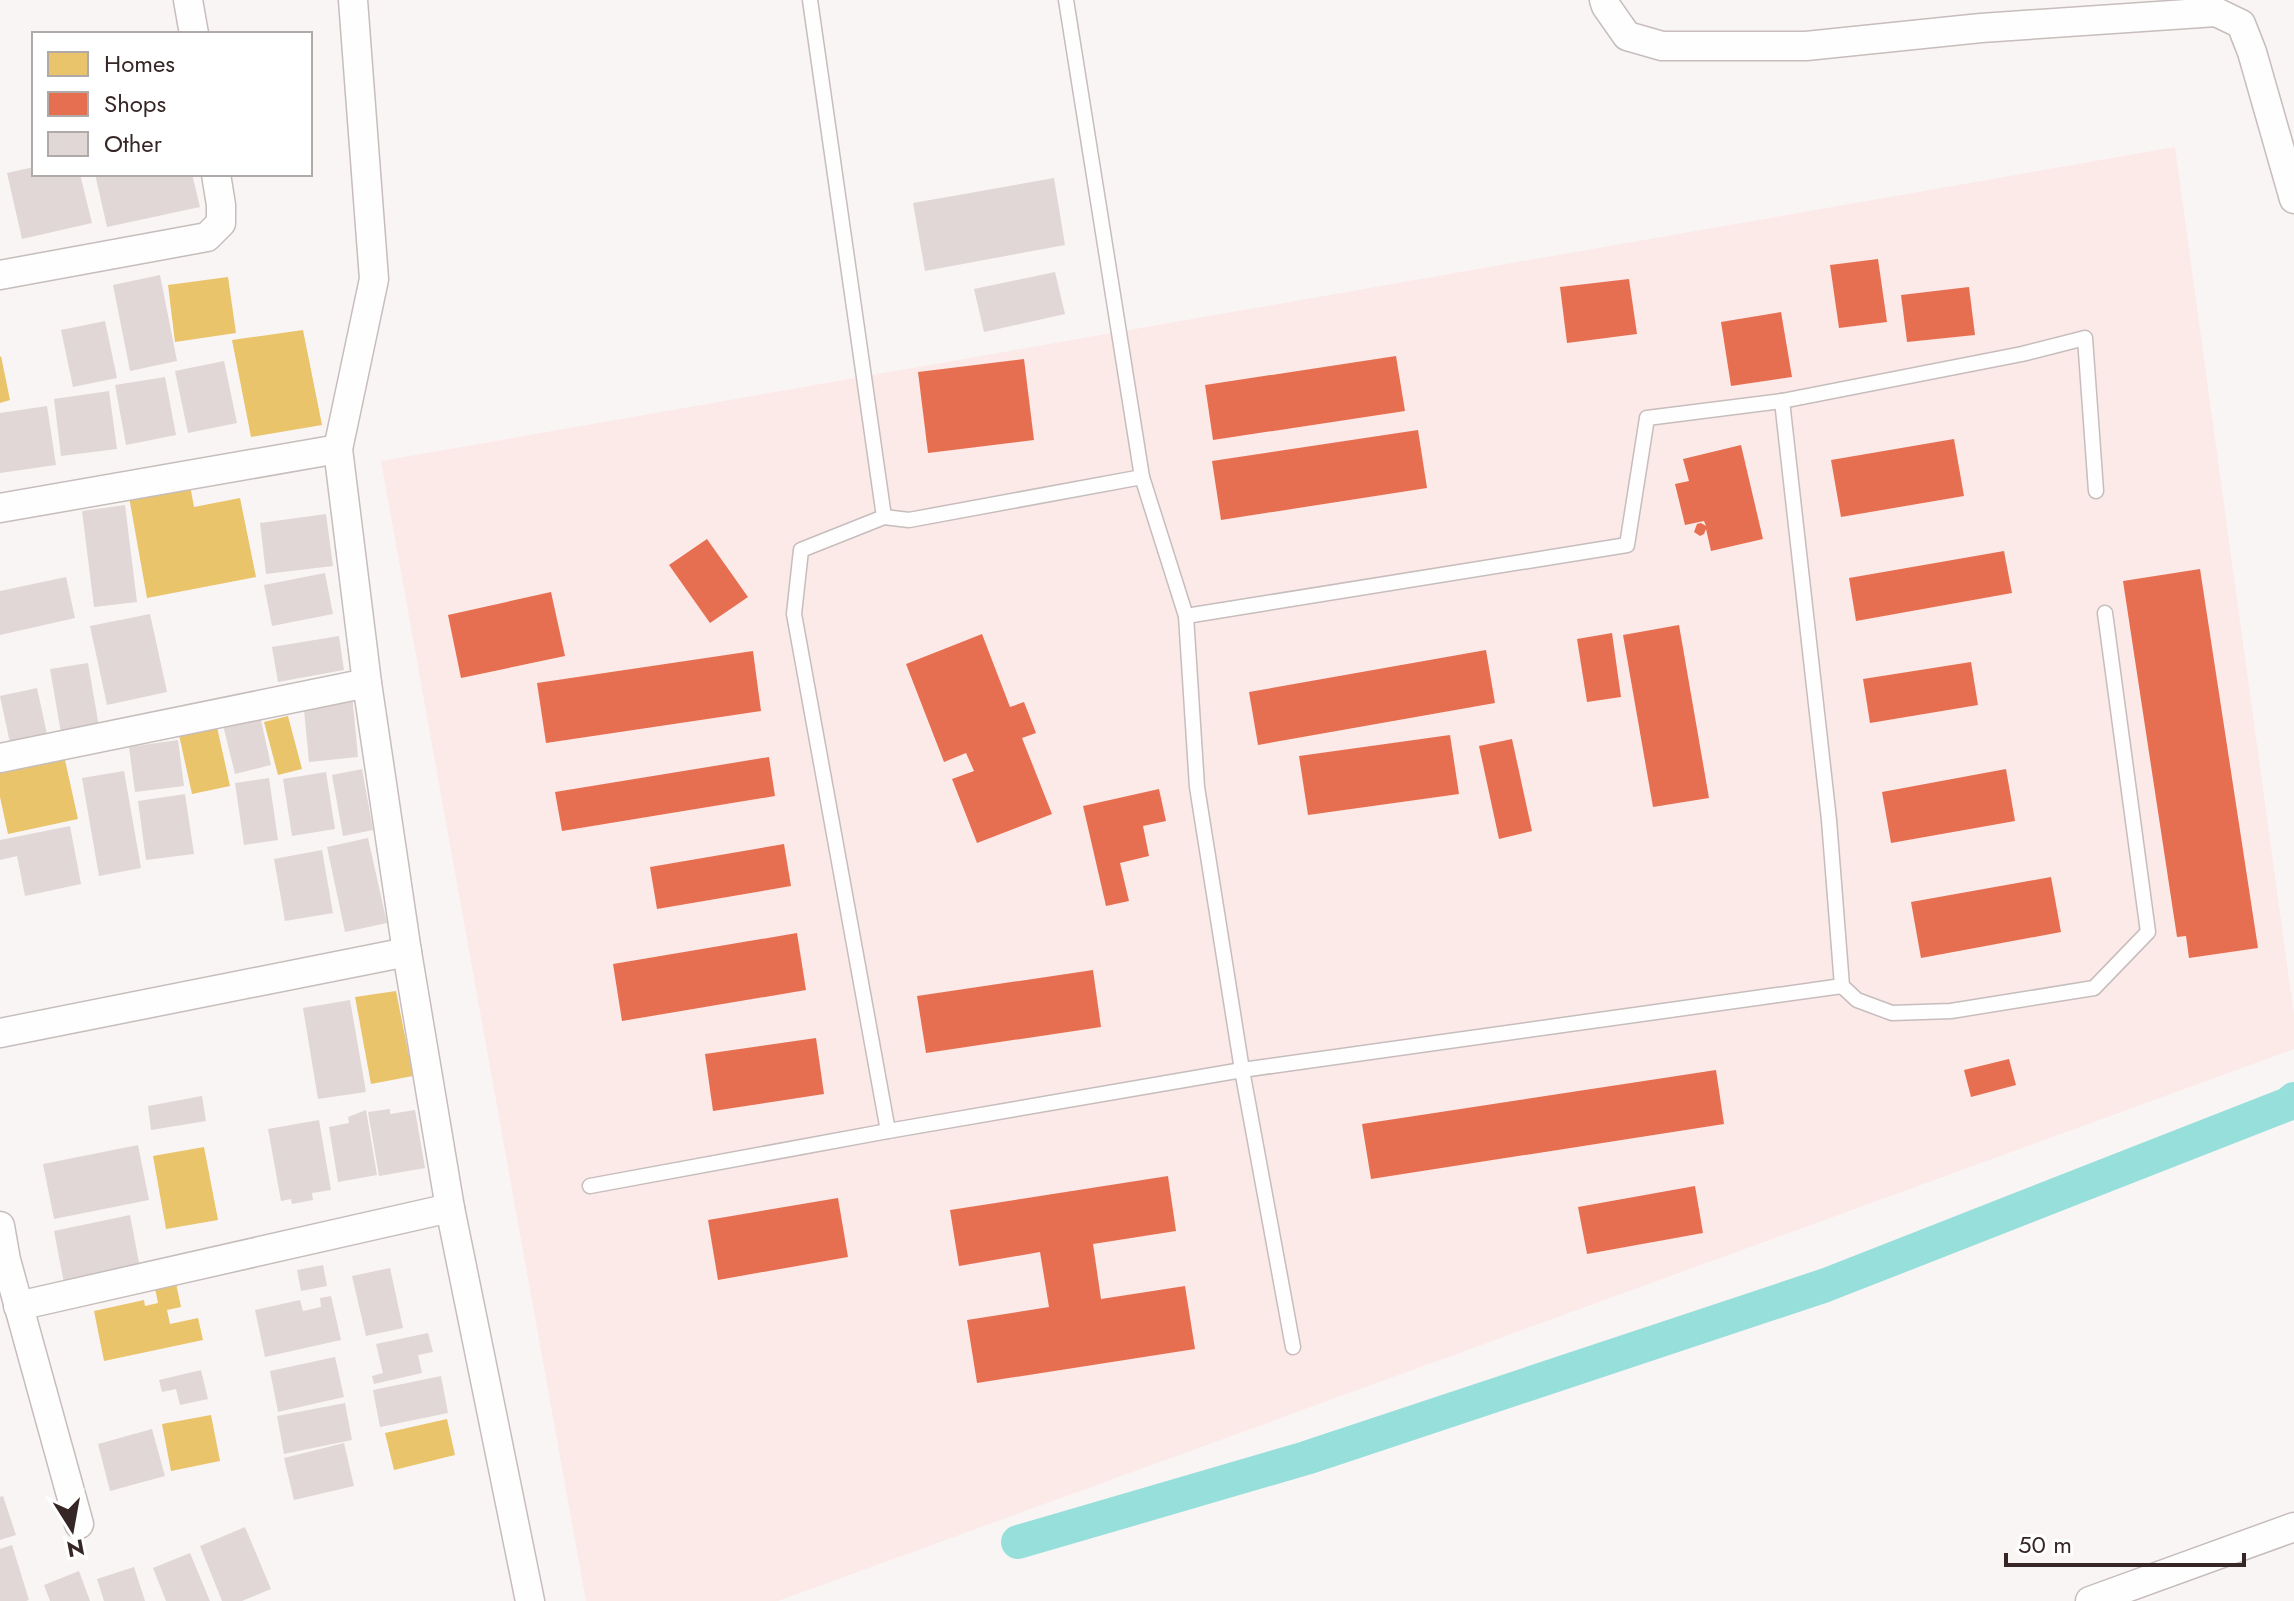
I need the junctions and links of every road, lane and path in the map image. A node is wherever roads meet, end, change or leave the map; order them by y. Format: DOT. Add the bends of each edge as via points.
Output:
graph roads {
  1 [pos="188,0"];
  2 [pos="353,0"];
  3 [pos="811,0"];
  4 [pos="1066,0"];
  5 [pos="1604,0"];
  6 [pos="194,32"];
  7 [pos="216,176"];
  8 [pos="2294,199"];
  9 [pos="0,275"];
  10 [pos="1782,401"];
  11 [pos="338,449"];
  12 [pos="1142,477"];
  13 [pos="2096,491"];
  14 [pos="0,508"];
  15 [pos="884,517"];
  16 [pos="2105,613"];
  17 [pos="1186,616"];
  18 [pos="367,683"];
  19 [pos="0,758"];
  20 [pos="407,952"];
  21 [pos="1842,986"];
  22 [pos="0,1033"];
  23 [pos="1242,1070"];
  24 [pos="888,1131"];
  25 [pos="590,1186"];
  26 [pos="450,1208"];
  27 [pos="0,1226"];
  28 [pos="3,1261"];
  29 [pos="18,1306"];
  30 [pos="1293,1347"];
  31 [pos="79,1524"];
  32 [pos="2294,1527"];
  33 [pos="530,1601"];
  34 [pos="2090,1601"];
  1 -- 6 [label="street"];
  2 -- 11 [label="street" via="374,279"];
  3 -- 15 [label="lane"];
  4 -- 12 [label="lane"];
  5 -- 8 [label="street" via="1627,36 1662,46 1806,46 2216,12 2241,24"];
  7 -- 9 [label="street" via="221,223 207,237"];
  10 -- 13 [label="lane" via="2085,338"];
  10 -- 17 [label="lane" via="1647,418 1627,545"];
  10 -- 21 [label="lane" via="1829,820"];
  11 -- 14 [label="street"];
  11 -- 18 [label="street"];
  12 -- 15 [label="lane" via="909,520"];
  12 -- 17 [label="lane"];
  15 -- 24 [label="lane" via="801,550 794,614"];
  16 -- 21 [label="lane" via="2148,932 2094,988 1951,1011 1892,1013 1857,1000"];
  17 -- 23 [label="lane" via="1197,787"];
  18 -- 19 [label="street"];
  18 -- 20 [label="street"];
  20 -- 22 [label="street"];
  20 -- 26 [label="street"];
  21 -- 23 [label="lane"];
  23 -- 24 [label="lane"];
  23 -- 30 [label="lane"];
  24 -- 25 [label="lane"];
  26 -- 29 [label="street"];
  26 -- 33 [label="street"];
  27 -- 28 [label="street"];
  28 -- 29 [label="street"];
  29 -- 31 [label="street"];
  32 -- 34 [label="street"];
}
